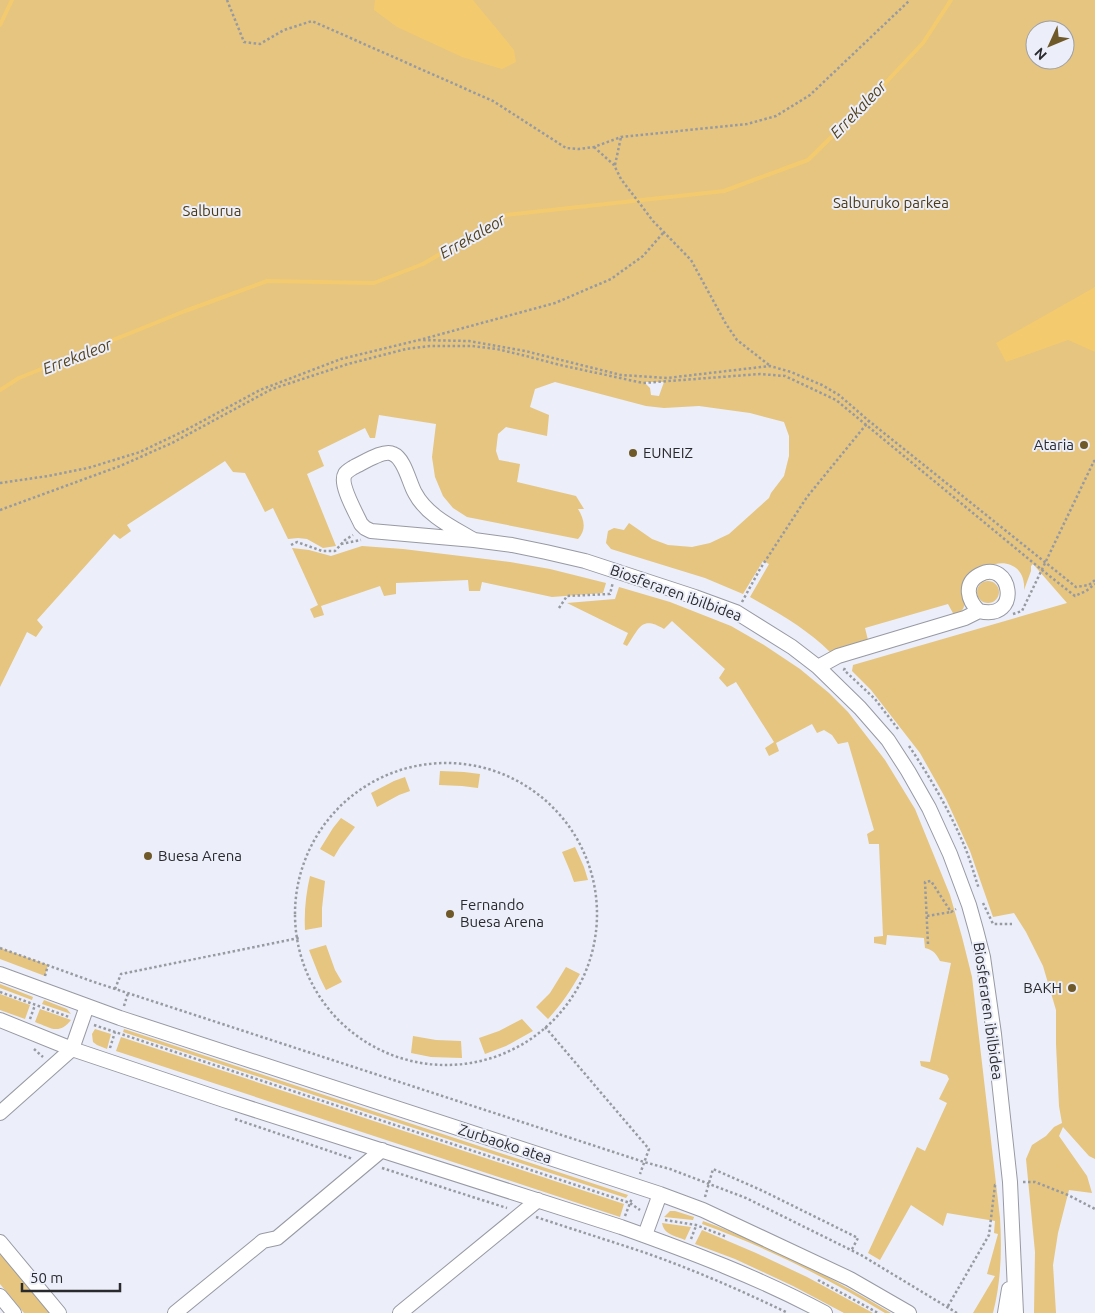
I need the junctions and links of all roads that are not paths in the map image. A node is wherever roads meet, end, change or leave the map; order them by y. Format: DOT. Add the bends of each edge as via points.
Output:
graph roads {
  1 [pos="474,540"];
  2 [pos="980,611"];
  3 [pos="818,667"];
  4 [pos="0,974"];
  5 [pos="87,1006"];
  6 [pos="0,1020"];
  7 [pos="72,1049"];
  8 [pos="0,1113"];
  9 [pos="382,1150"];
  10 [pos="660,1194"];
  11 [pos="538,1200"];
  12 [pos="645,1235"];
  13 [pos="0,1242"];
  14 [pos="1014,1263"];
  15 [pos="0,1296"];
  16 [pos="14,1313"];
  17 [pos="59,1313"];
  18 [pos="175,1313"];
  19 [pos="400,1313"];
  20 [pos="825,1313"];
  21 [pos="909,1313"];
  22 [pos="1004,1313"];
  23 [pos="1016,1313"];
  1 -- 1 [label="street, Biosferaren ibilbidea" via="428,511 393,454 384,452 345,473 345,489 366,534 371,531"];
  1 -- 3 [label="street, Biosferaren ibilbidea" via="585,561 736,612"];
  2 -- 3 [label="street" via="838,656"];
  3 -- 14 [label="street, Biosferaren ibilbidea" via="888,740 908,771 950,854 962,909 976,930 994,1034 1010,1182"];
  4 -- 5 [label="street, Zurbaoko atea"];
  5 -- 7 [label="street"];
  5 -- 10 [label="street, Zurbaoko atea"];
  6 -- 7 [label="street"];
  7 -- 8 [label="street"];
  7 -- 9 [label="street"];
  9 -- 11 [label="street"];
  9 -- 18 [label="street" via="277,1238 263,1240"];
  10 -- 12 [label="street"];
  10 -- 21 [label="street, Zurbaoko atea" via="702,1210 850,1279"];
  11 -- 12 [label="street"];
  11 -- 19 [label="street"];
  12 -- 20 [label="street" via="789,1294"];
  13 -- 17 [label="street"];
  14 -- 22 [label="street, Biosferaren ibilbidea"];
  14 -- 23 [label="street, Biosferaren ibilbidea"];
  15 -- 16 [label="street"];
}
